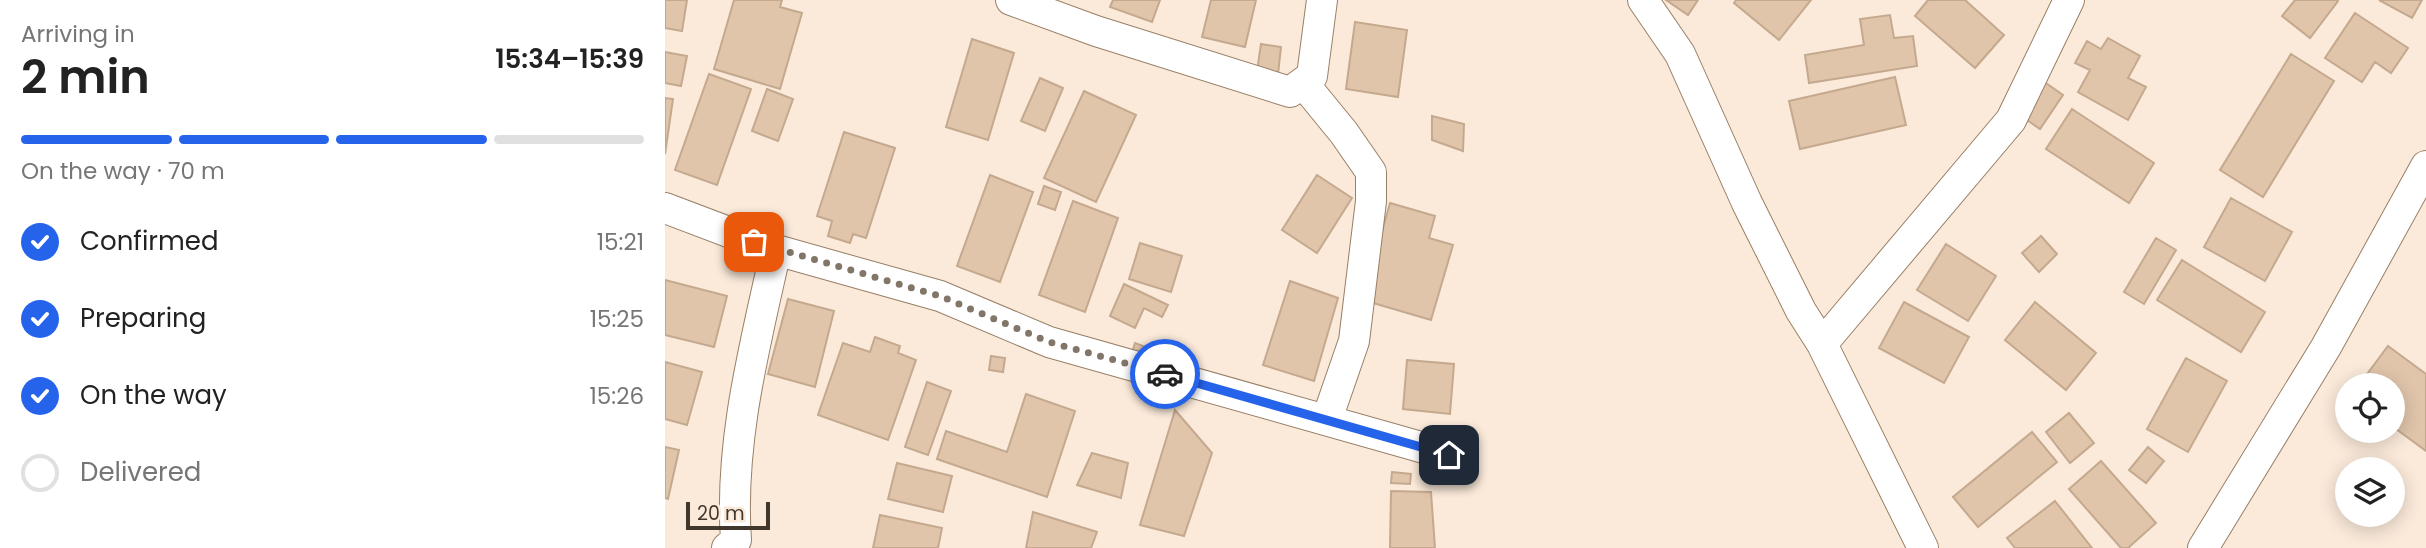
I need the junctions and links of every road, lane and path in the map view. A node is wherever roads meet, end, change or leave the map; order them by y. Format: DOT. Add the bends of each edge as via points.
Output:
graph roads {
  1 [pos="1011,0"];
  2 [pos="1322,0"];
  3 [pos="1643,0"];
  4 [pos="2069,0"];
  5 [pos="1304,84"];
  6 [pos="2426,166"];
  7 [pos="665,208"];
  8 [pos="776,250"];
  9 [pos="1822,344"];
  10 [pos="1327,419"];
  11 [pos="1449,455"];
  12 [pos="739,545"];
  13 [pos="1923,548"];
  14 [pos="2203,548"];
  1 -- 5 [label="street" via="1290,92"];
  2 -- 5 [label="street" via="1312,76"];
  3 -- 9 [label="street" via="1680,54 1747,203"];
  4 -- 9 [label="street" via="2011,120"];
  5 -- 10 [label="street" via="1371,172 1353,341"];
  6 -- 14 [label="street" via="2326,347"];
  7 -- 8 [label="street"];
  8 -- 10 [label="street" via="940,296 1049,342"];
  8 -- 12 [label="street" via="751,363 733,497"];
  9 -- 13 [label="street"];
  10 -- 11 [label="street"];
}
